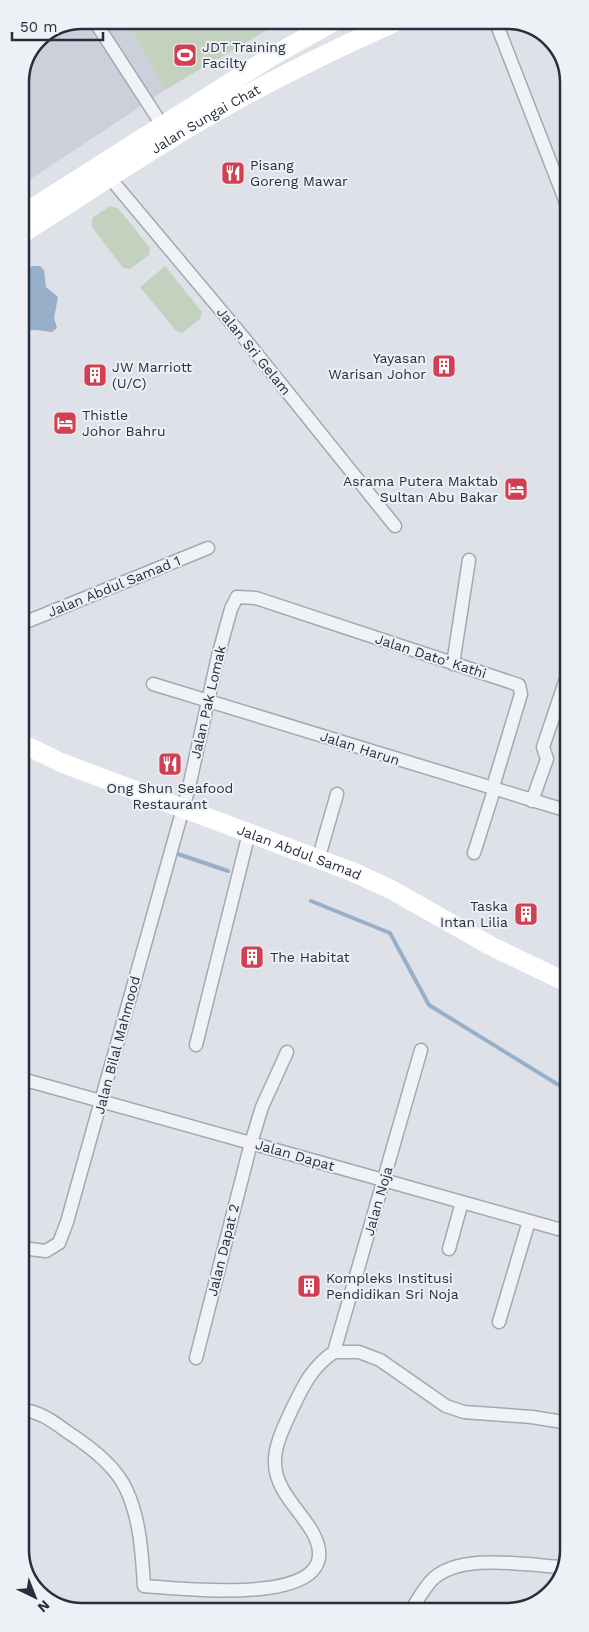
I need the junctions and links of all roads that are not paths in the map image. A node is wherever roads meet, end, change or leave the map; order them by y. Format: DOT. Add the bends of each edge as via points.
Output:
graph roads {
  1 [pos="100,29"];
  2 [pos="322,29"];
  3 [pos="379,29"];
  4 [pos="498,29"];
  5 [pos="162,126"];
  6 [pos="110,178"];
  7 [pos="560,188"];
  8 [pos="29,210"];
  9 [pos="29,229"];
  10 [pos="395,526"];
  11 [pos="208,548"];
  12 [pos="469,560"];
  13 [pos="237,597"];
  14 [pos="29,621"];
  15 [pos="453,664"];
  16 [pos="153,684"];
  17 [pos="560,696"];
  18 [pos="208,700"];
  19 [pos="29,747"];
  20 [pos="493,790"];
  21 [pos="338,794"];
  22 [pos="532,801"];
  23 [pos="183,808"];
  24 [pos="560,809"];
  25 [pos="251,834"];
  26 [pos="474,853"];
  27 [pos="318,860"];
  28 [pos="560,978"];
  29 [pos="196,1045"];
  30 [pos="421,1050"];
  31 [pos="287,1052"];
  32 [pos="29,1081"];
  33 [pos="102,1102"];
  34 [pos="251,1143"];
  35 [pos="384,1180"];
  36 [pos="462,1202"];
  37 [pos="529,1221"];
  38 [pos="560,1230"];
  39 [pos="29,1249"];
  40 [pos="448,1249"];
  41 [pos="499,1322"];
  42 [pos="334,1352"];
  43 [pos="196,1358"];
  44 [pos="29,1410"];
  45 [pos="560,1422"];
  46 [pos="557,1567"];
  47 [pos="416,1603"];
  1 -- 5 [label="street"];
  2 -- 5 [label="main road, Jalan Sungai Chat" via="269,58"];
  3 -- 6 [label="main road, Jalan Sungai Chat" via="243,97"];
  4 -- 7 [label="street"];
  5 -- 8 [label="main road, Jalan Sungai Chat"];
  6 -- 9 [label="main road, Jalan Sungai Chat"];
  6 -- 10 [label="street, Jalan Sri Gelam"];
  11 -- 14 [label="street, Jalan Abdul Samad 1"];
  12 -- 15 [label="street"];
  13 -- 15 [label="street, Jalan Dato’ Kathi" via="256,598"];
  13 -- 18 [label="street, Jalan Pak Lomak" via="230,609"];
  15 -- 20 [label="street, Jalan Dato’ Kathi" via="514,682 521,689"];
  16 -- 18 [label="street, Jalan Harun"];
  17 -- 22 [label="street" via="543,747 547,759"];
  18 -- 20 [label="street, Jalan Harun"];
  18 -- 23 [label="street, Jalan Pak Lomak"];
  19 -- 23 [label="main road, Jalan Abdul Samad" via="62,763"];
  20 -- 22 [label="street, Jalan Harun"];
  20 -- 26 [label="street"];
  21 -- 27 [label="street"];
  22 -- 24 [label="street, Jalan Harun"];
  23 -- 25 [label="main road, Jalan Abdul Samad"];
  23 -- 33 [label="street, Jalan Bilal Mahmood"];
  25 -- 27 [label="main road, Jalan Abdul Samad"];
  25 -- 29 [label="street"];
  27 -- 28 [label="main road, Jalan Abdul Samad" via="392,890 491,946"];
  30 -- 35 [label="street, Jalan Noja"];
  31 -- 34 [label="street, Jalan Dapat 2" via="262,1107"];
  32 -- 33 [label="street, Jalan Dapat"];
  33 -- 34 [label="street, Jalan Dapat"];
  33 -- 39 [label="street, Jalan Bilal Mahmood" via="59,1243 46,1251"];
  34 -- 35 [label="street, Jalan Dapat"];
  34 -- 43 [label="street, Jalan Dapat 2"];
  35 -- 36 [label="street, Jalan Dapat"];
  35 -- 42 [label="street, Jalan Noja"];
  36 -- 37 [label="street, Jalan Dapat"];
  36 -- 40 [label="street"];
  37 -- 38 [label="street, Jalan Dapat"];
  37 -- 41 [label="street"];
  42 -- 44 [label="street" via="314,1369 302,1386 277,1448 274,1464 286,1494 313,1533 318,1545 318,1558 311,1573 304,1578 266,1588 215,1590 144,1586 138,1527 126,1488 112,1470 74,1436"];
  42 -- 45 [label="street" via="358,1352 380,1360 446,1406 464,1412"];
  46 -- 47 [label="street" via="506,1563 450,1568 431,1581"];
}
